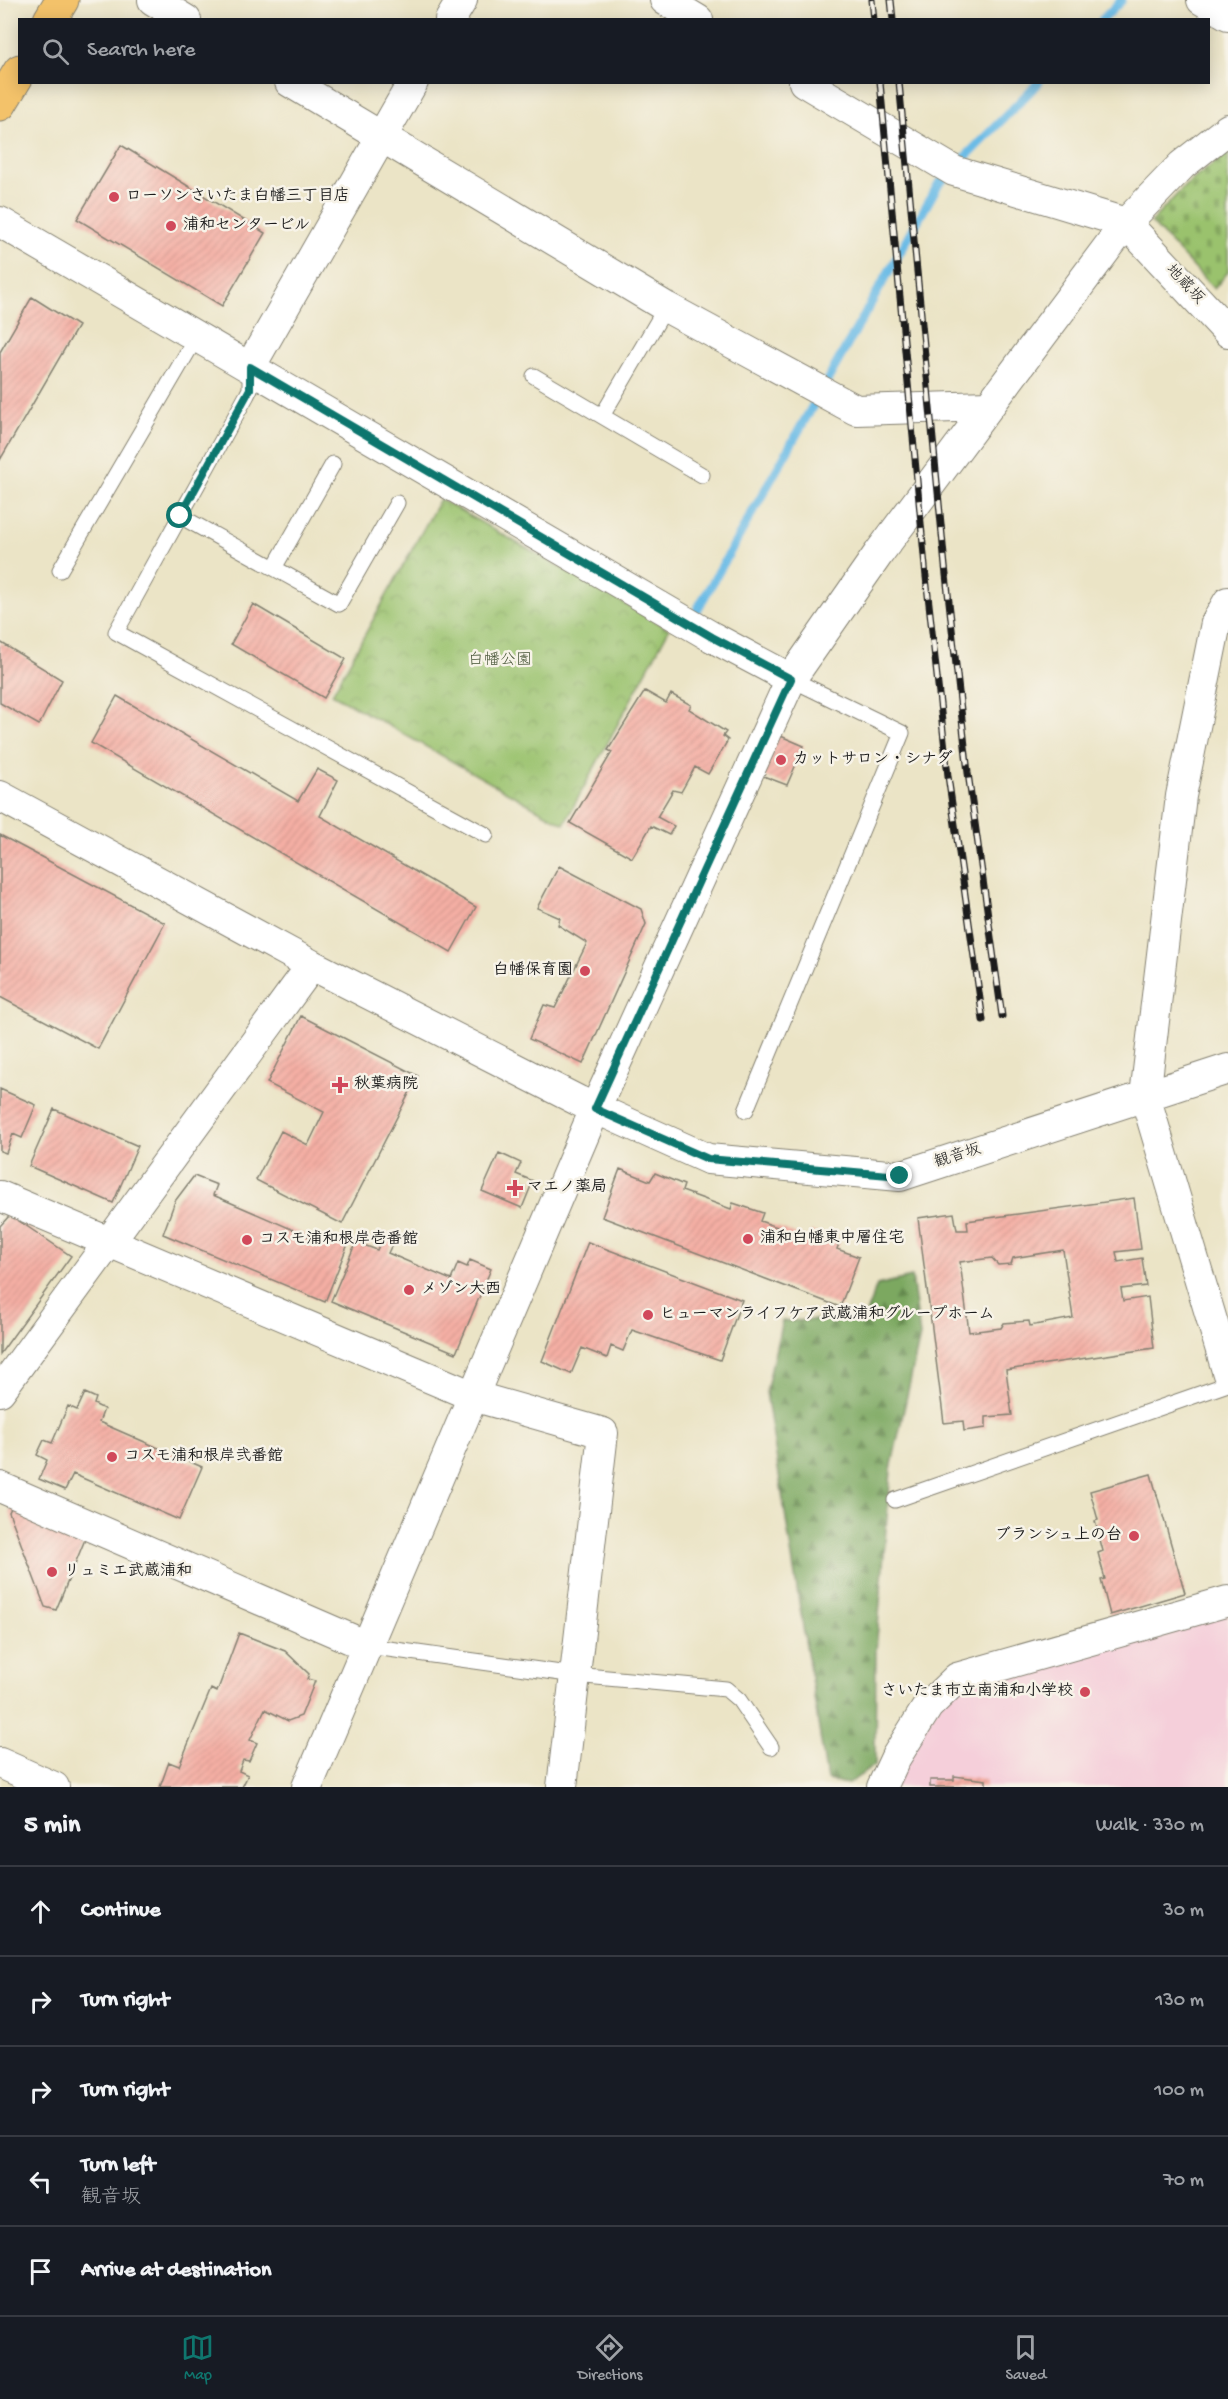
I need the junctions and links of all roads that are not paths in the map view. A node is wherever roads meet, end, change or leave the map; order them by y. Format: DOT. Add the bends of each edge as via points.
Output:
graph roads {
  1 [pos="62,0"];
  2 [pos="153,0"];
  3 [pos="462,0"];
  4 [pos="665,0"];
  5 [pos="1202,0"];
  6 [pos="1228,15"];
  7 [pos="51,18"];
  8 [pos="183,18"];
  9 [pos="451,18"];
  10 [pos="695,18"];
  11 [pos="18,74"];
  12 [pos="293,84"];
  13 [pos="412,84"];
  14 [pos="807,84"];
  15 [pos="0,104"];
  16 [pos="1228,129"];
  17 [pos="381,138"];
  18 [pos="0,222"];
  19 [pos="1133,230"];
  20 [pos="666,307"];
  21 [pos="1228,332"];
  22 [pos="197,336"];
  23 [pos="250,367"];
  24 [pos="534,376"];
  25 [pos="989,406"];
  26 [pos="602,416"];
  27 [pos="333,464"];
  28 [pos="702,475"];
  29 [pos="397,503"];
  30 [pos="180,516"];
  31 [pos="274,568"];
  32 [pos="60,570"];
  33 [pos="1228,602"];
  34 [pos="791,679"];
  35 [pos="0,796"];
  36 [pos="486,835"];
  37 [pos="312,965"];
  38 [pos="1228,1068"];
  39 [pos="1145,1096"];
  40 [pos="595,1109"];
  41 [pos="746,1110"];
  42 [pos="0,1196"];
  43 [pos="109,1242"];
  44 [pos="1222,1333"];
  45 [pos="1228,1374"];
  46 [pos="1228,1384"];
  47 [pos="0,1390"];
  48 [pos="473,1396"];
  49 [pos="0,1487"];
  50 [pos="895,1500"];
  51 [pos="1228,1601"];
  52 [pos="367,1646"];
  53 [pos="575,1675"];
  54 [pos="771,1747"];
  55 [pos="0,1764"];
  56 [pos="54,1787"];
  57 [pos="307,1787"];
  58 [pos="562,1787"];
  59 [pos="882,1787"];
  1 -- 7 [label="highway"];
  2 -- 8 [label="street"];
  3 -- 9 [label="street"];
  4 -- 10 [label="street"];
  5 -- 6 [label="street"];
  11 -- 15 [label="highway"];
  12 -- 17 [label="street"];
  13 -- 17 [label="street"];
  14 -- 19 [label="street" via="954,171"];
  16 -- 19 [label="street" via="1182,165"];
  17 -- 20 [label="street"];
  17 -- 23 [label="street"];
  18 -- 22 [label="street"];
  19 -- 21 [label="street, 地蔵坂"];
  19 -- 25 [label="street"];
  20 -- 25 [label="street" via="856,410"];
  20 -- 26 [label="lane"];
  22 -- 23 [label="street"];
  22 -- 32 [label="lane"];
  23 -- 30 [label="lane" via="250,389"];
  23 -- 34 [label="street" via="712,637"];
  24 -- 26 [label="lane"];
  25 -- 34 [label="street"];
  26 -- 28 [label="lane"];
  27 -- 31 [label="lane"];
  29 -- 31 [label="lane" via="339,604"];
  30 -- 31 [label="lane"];
  30 -- 36 [label="lane" via="116,632"];
  33 -- 39 [label="street" via="1216,623 1181,796"];
  34 -- 40 [label="street"];
  34 -- 41 [label="lane" via="902,733"];
  35 -- 37 [label="street, 観音坂"];
  37 -- 40 [label="street, 観音坂"];
  37 -- 43 [label="street"];
  38 -- 39 [label="street, 観音坂"];
  39 -- 40 [label="street, 観音坂" via="900,1176 708,1159"];
  39 -- 44 [label="street"];
  40 -- 48 [label="street"];
  42 -- 43 [label="street"];
  43 -- 47 [label="street"];
  43 -- 48 [label="street"];
  44 -- 45 [label="street"];
  46 -- 50 [label="lane"];
  48 -- 52 [label="street"];
  48 -- 53 [label="street" via="603,1433"];
  49 -- 52 [label="street"];
  51 -- 59 [label="street" via="957,1678 928,1706"];
  52 -- 53 [label="lane"];
  52 -- 57 [label="street"];
  53 -- 54 [label="lane" via="726,1689 739,1700"];
  53 -- 58 [label="street"];
  55 -- 56 [label="street"];
}
